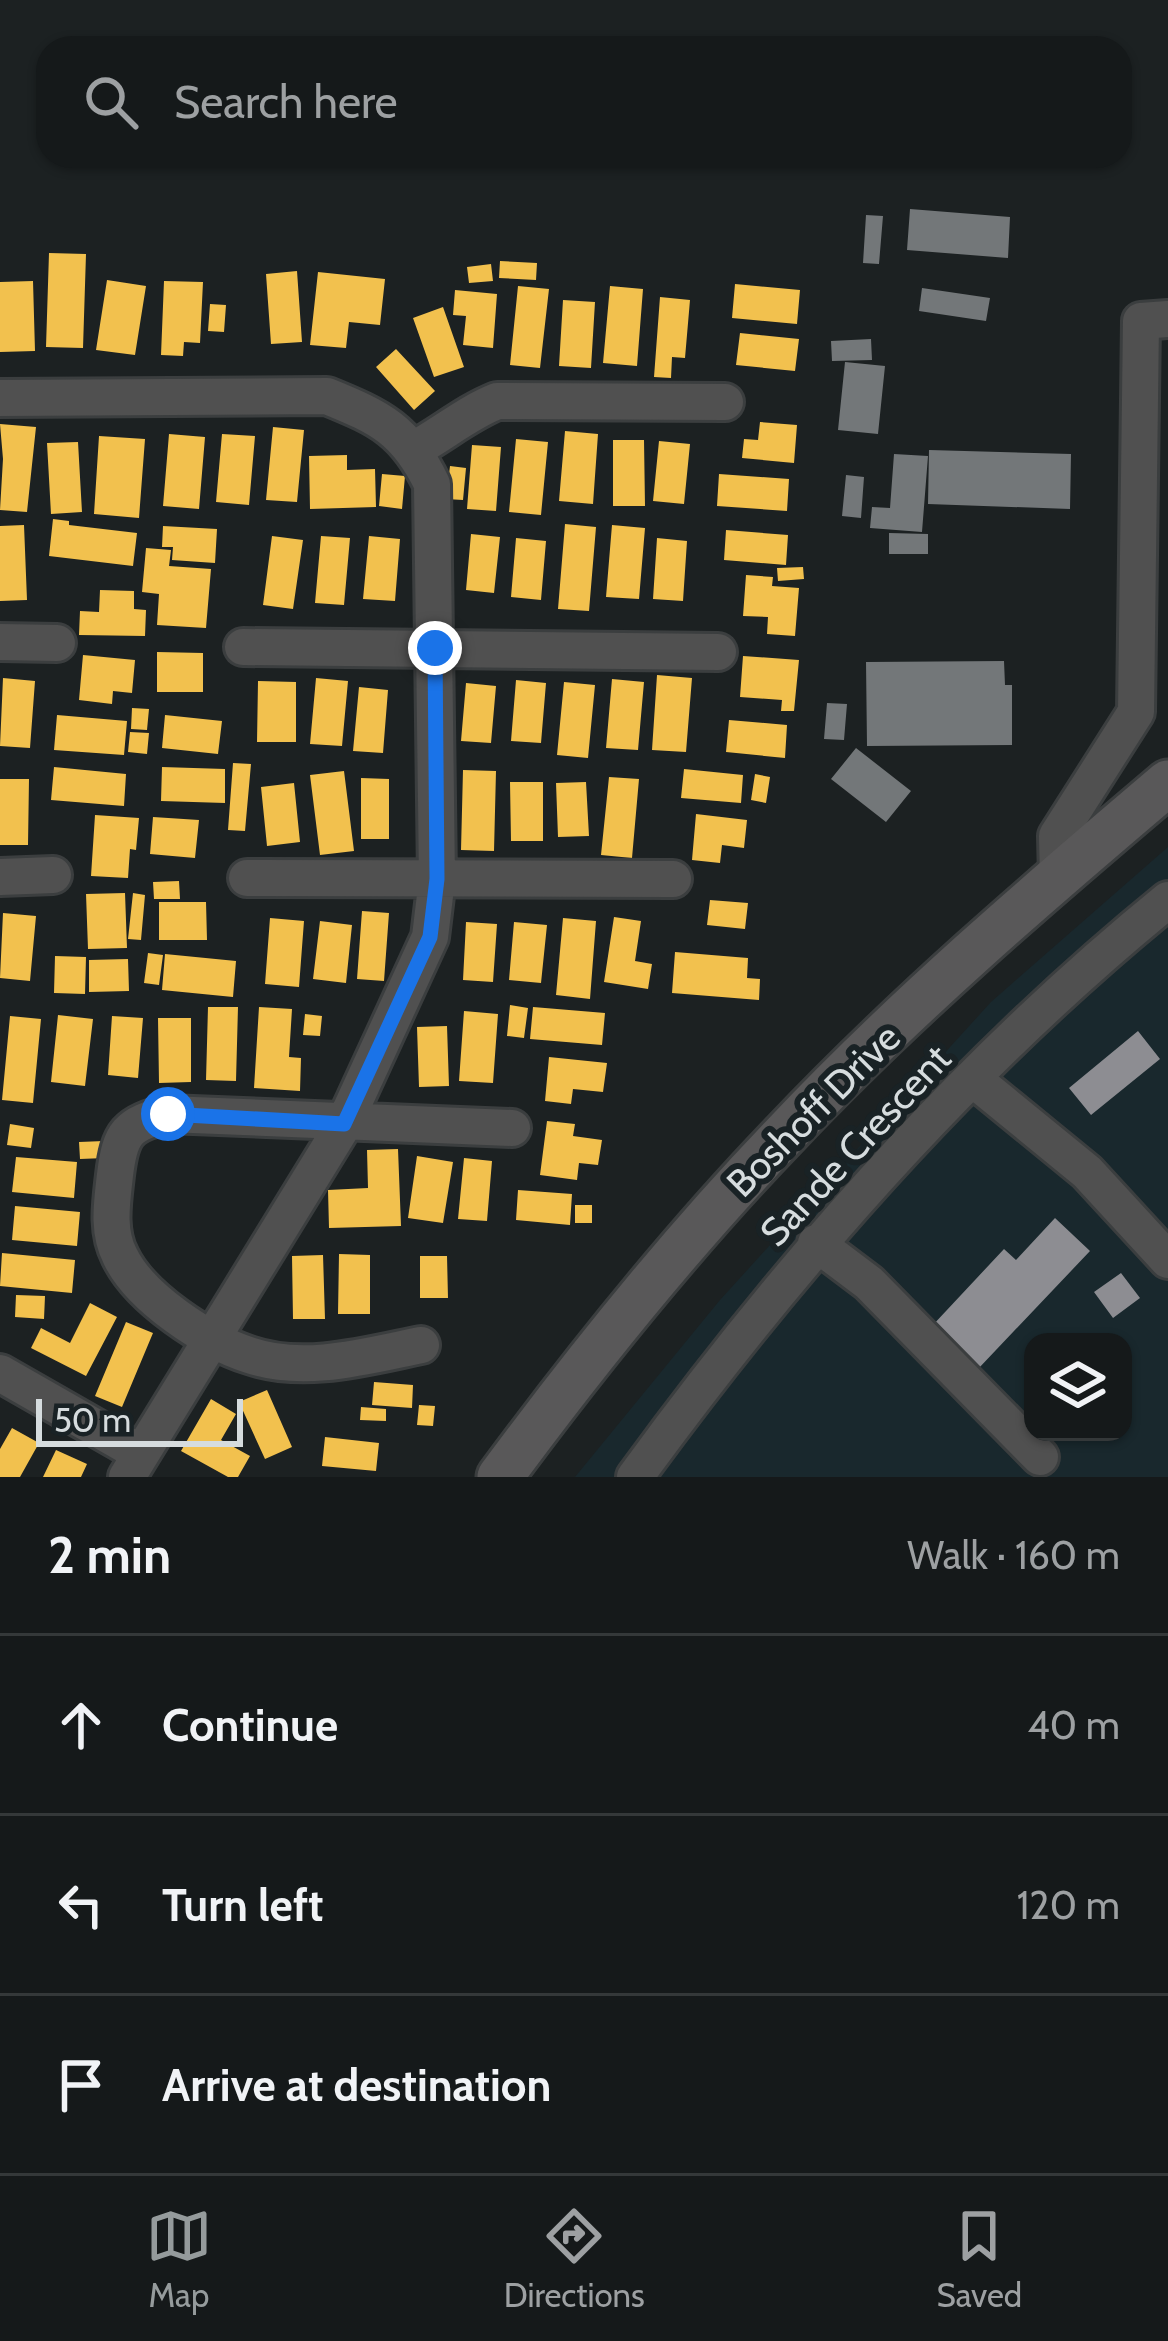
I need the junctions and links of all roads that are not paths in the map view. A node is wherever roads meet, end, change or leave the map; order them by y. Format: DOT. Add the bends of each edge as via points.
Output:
graph roads {
  1 [pos="1168,319"];
  2 [pos="0,398"];
  3 [pos="725,402"];
  4 [pos="416,449"];
  5 [pos="0,642"];
  6 [pos="57,644"];
  7 [pos="243,647"];
  8 [pos="435,648"];
  9 [pos="718,652"];
  10 [pos="1168,783"];
  11 [pos="53,875"];
  12 [pos="0,877"];
  13 [pos="1058,877"];
  14 [pos="247,878"];
  15 [pos="437,879"];
  16 [pos="673,879"];
  17 [pos="1161,920"];
  18 [pos="972,1078"];
  19 [pos="344,1124"];
  20 [pos="512,1128"];
  21 [pos="816,1244"];
  22 [pos="1168,1260"];
  23 [pos="209,1339"];
  24 [pos="422,1345"];
  25 [pos="0,1373"];
  26 [pos="1040,1456"];
  27 [pos="134,1465"];
  28 [pos="500,1477"];
  29 [pos="635,1477"];
  1 -- 13 [label="street" via="1141,321 1136,712 1057,836"];
  2 -- 4 [label="street" via="327,396 374,415"];
  3 -- 4 [label="street" via="497,401"];
  4 -- 8 [label="street" via="432,484"];
  5 -- 6 [label="street"];
  7 -- 8 [label="street"];
  8 -- 9 [label="street"];
  8 -- 15 [label="street"];
  10 -- 13 [label="main road, Boshoff Drive"];
  11 -- 12 [label="street"];
  13 -- 28 [label="main road, Boshoff Drive" via="787,1131 697,1230"];
  14 -- 15 [label="street"];
  15 -- 16 [label="street"];
  15 -- 19 [label="street" via="430,937"];
  17 -- 18 [label="street, Sande Crescent"];
  18 -- 21 [label="street, Sande Crescent"];
  18 -- 22 [label="street" via="1087,1172"];
  19 -- 20 [label="street"];
  19 -- 23 [label="street"];
  19 -- 23 [label="street" via="168,1114 136,1122 118,1144 110,1216 119,1255 142,1288"];
  21 -- 26 [label="street" via="869,1282"];
  21 -- 29 [label="street, Sande Crescent"];
  23 -- 24 [label="street" via="253,1357 328,1363"];
  23 -- 27 [label="street"];
  25 -- 27 [label="street"];
}
